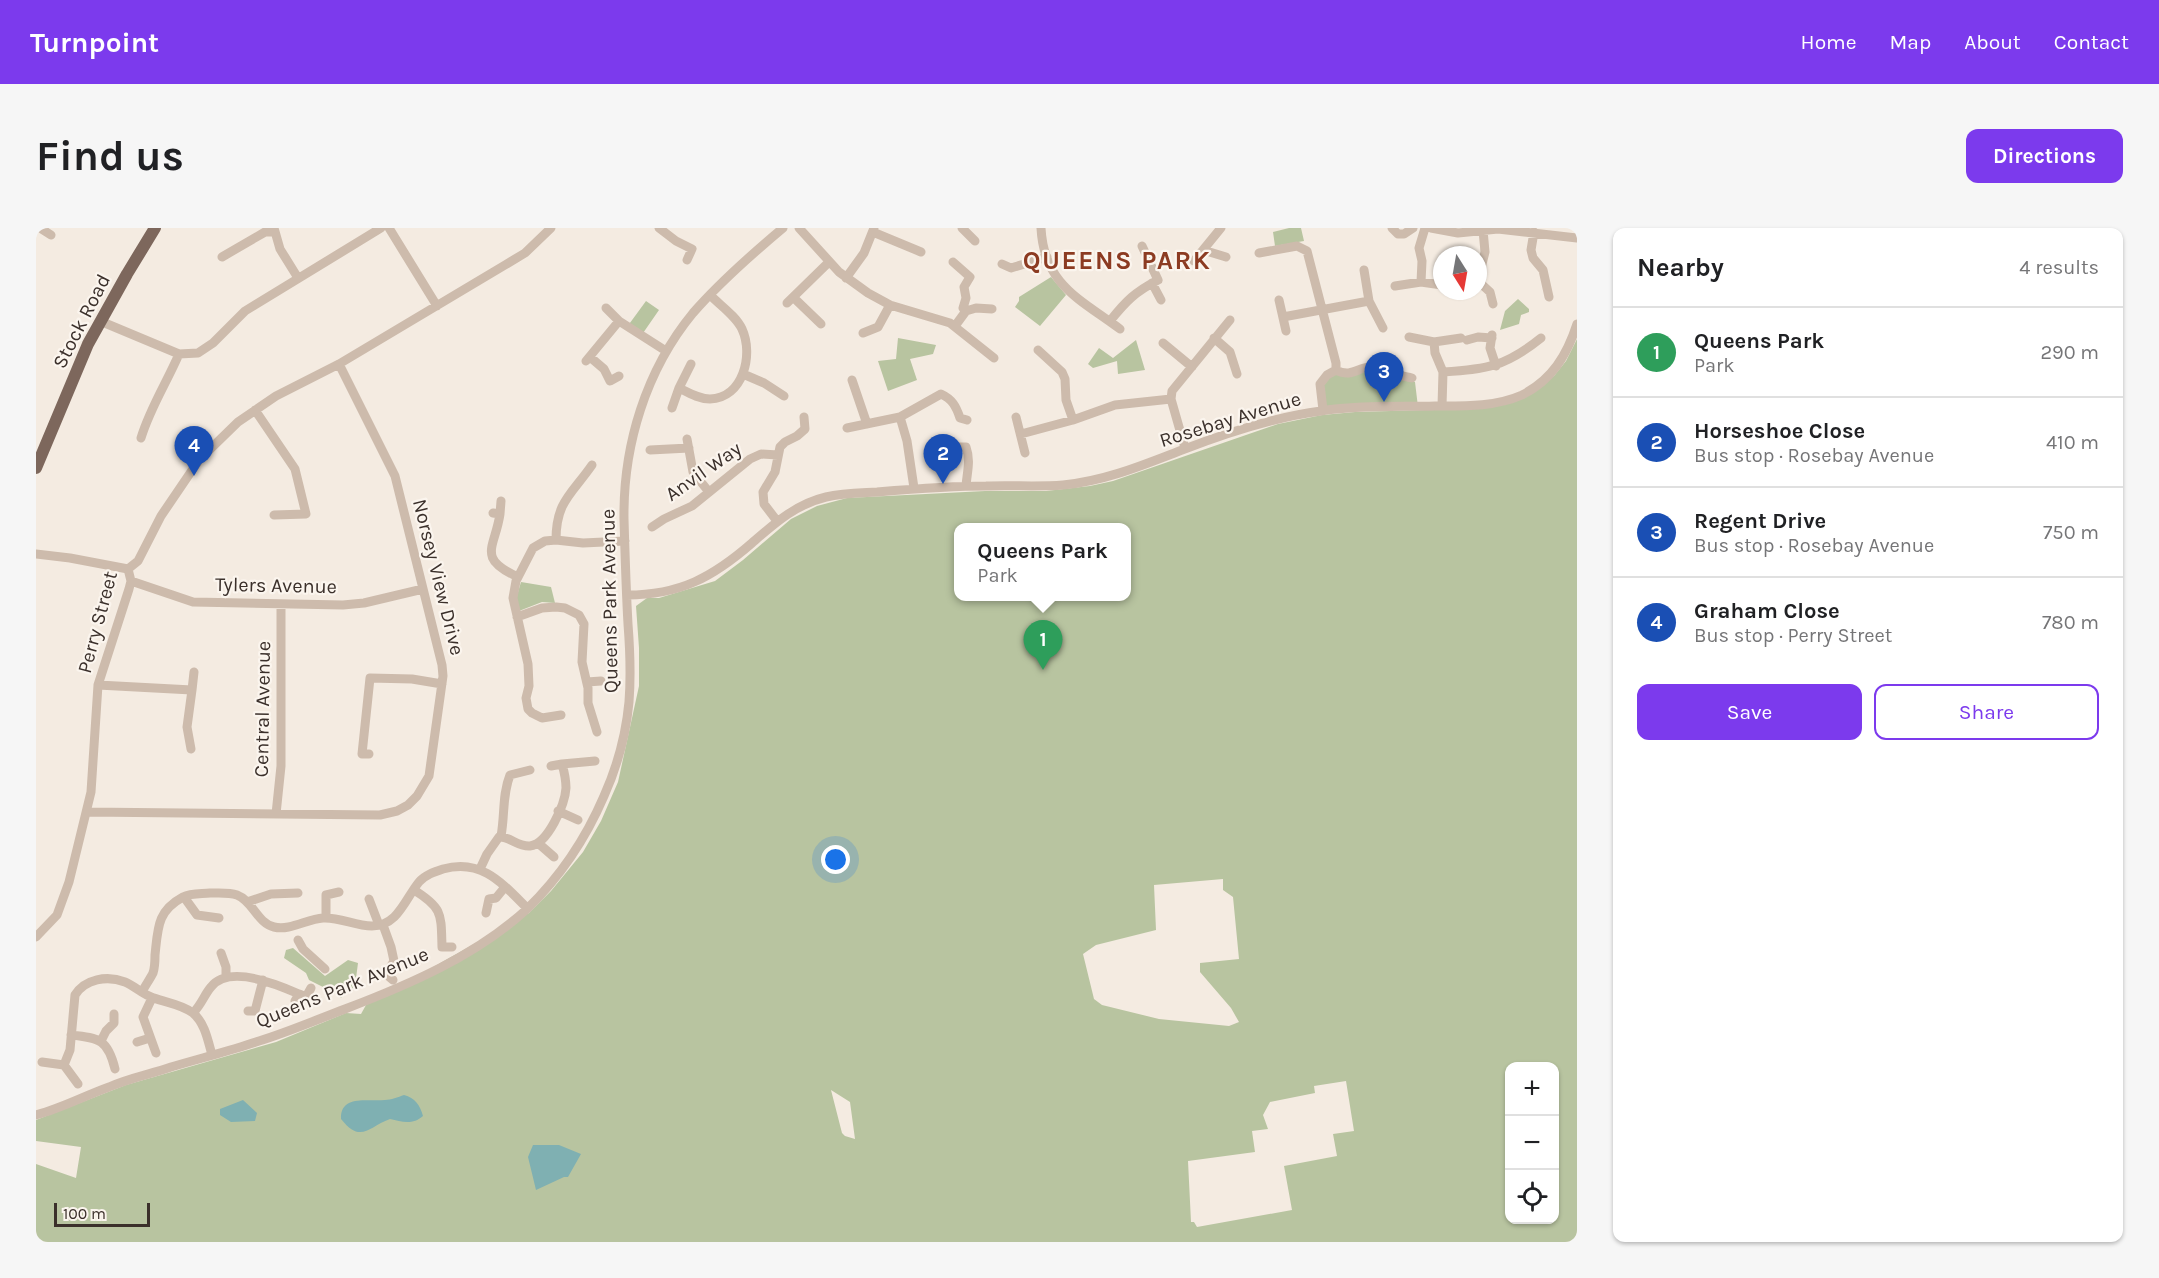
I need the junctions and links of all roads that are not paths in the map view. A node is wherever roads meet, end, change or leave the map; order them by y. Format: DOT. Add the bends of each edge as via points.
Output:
graph roads {
  1 [pos="40,228"];
  2 [pos="155,228"];
  3 [pos="381,228"];
  4 [pos="389,228"];
  5 [pos="551,228"];
  6 [pos="658,228"];
  7 [pos="783,228"];
  8 [pos="800,228"];
  9 [pos="962,228"];
  10 [pos="1041,228"];
  11 [pos="1221,228"];
  12 [pos="1392,228"];
  13 [pos="1413,228"];
  14 [pos="1425,228"];
  15 [pos="1438,229"];
  16 [pos="1498,229"];
  17 [pos="274,230"];
  18 [pos="873,230"];
  19 [pos="1484,230"];
  20 [pos="1550,231"];
  21 [pos="1534,232"];
  22 [pos="51,235"];
  23 [pos="1577,238"];
  24 [pos="975,241"];
  25 [pos="1142,246"];
  26 [pos="1485,246"];
  27 [pos="692,249"];
  28 [pos="1203,250"];
  29 [pos="921,252"];
  30 [pos="1259,252"];
  31 [pos="702,254"];
  32 [pos="222,256"];
  33 [pos="1047,257"];
  34 [pos="1226,257"];
  35 [pos="687,260"];
  36 [pos="953,261"];
  37 [pos="1194,261"];
  38 [pos="829,262"];
  39 [pos="1002,264"];
  40 [pos="1364,270"];
  41 [pos="298,278"];
  42 [pos="846,278"];
  43 [pos="1421,282"];
  44 [pos="1152,283"];
  45 [pos="1433,284"];
  46 [pos="1395,286"];
  47 [pos="1487,289"];
  48 [pos="710,295"];
  49 [pos="1549,297"];
  50 [pos="1161,300"];
  51 [pos="1280,300"];
  52 [pos="1368,302"];
  53 [pos="890,304"];
  54 [pos="1493,304"];
  55 [pos="437,306"];
  56 [pos="606,308"];
  57 [pos="992,309"];
  58 [pos="1323,310"];
  59 [pos="966,311"];
  60 [pos="1283,317"];
  61 [pos="1230,320"];
  62 [pos="100,321"];
  63 [pos="619,321"];
  64 [pos="1110,321"];
  65 [pos="821,324"];
  66 [pos="1577,324"];
  67 [pos="955,326"];
  68 [pos="1383,328"];
  69 [pos="1120,329"];
  70 [pos="1286,331"];
  71 [pos="863,333"];
  72 [pos="1409,337"];
  73 [pos="1541,338"];
  74 [pos="1214,339"];
  75 [pos="1434,342"];
  76 [pos="1164,343"];
  77 [pos="1038,350"];
  78 [pos="666,351"];
  79 [pos="179,354"];
  80 [pos="994,358"];
  81 [pos="339,364"];
  82 [pos="691,364"];
  83 [pos="1496,366"];
  84 [pos="1192,367"];
  85 [pos="1336,370"];
  86 [pos="1443,372"];
  87 [pos="743,374"];
  88 [pos="1237,374"];
  89 [pos="619,376"];
  90 [pos="1412,378"];
  91 [pos="852,380"];
  92 [pos="679,388"];
  93 [pos="784,396"];
  94 [pos="1171,399"];
  95 [pos="1443,406"];
  96 [pos="672,408"];
  97 [pos="255,410"];
  98 [pos="1323,410"];
  99 [pos="804,417"];
  100 [pos="900,417"];
  101 [pos="1016,417"];
  102 [pos="967,420"];
  103 [pos="1073,420"];
  104 [pos="867,424"];
  105 [pos="848,428"];
  106 [pos="1021,434"];
  107 [pos="141,438"];
  108 [pos="958,447"];
  109 [pos="1185,448"];
  110 [pos="651,450"];
  111 [pos="1025,453"];
  112 [pos="777,455"];
  113 [pos="592,465"];
  114 [pos="36,468"];
  115 [pos="966,486"];
  116 [pos="914,488"];
  117 [pos="709,492"];
  118 [pos="501,501"];
  119 [pos="274,515"];
  120 [pos="777,521"];
  121 [pos="652,527"];
  122 [pos="556,540"];
  123 [pos="625,541"];
  124 [pos="36,554"];
  125 [pos="128,569"];
  126 [pos="518,577"];
  127 [pos="130,581"];
  128 [pos="423,589"];
  129 [pos="627,595"];
  130 [pos="281,604"];
  131 [pos="517,617"];
  132 [pos="194,672"];
  133 [pos="601,681"];
  134 [pos="587,682"];
  135 [pos="442,684"];
  136 [pos="98,685"];
  137 [pos="192,690"];
  138 [pos="561,715"];
  139 [pos="597,732"];
  140 [pos="191,749"];
  141 [pos="362,753"];
  142 [pos="595,761"];
  143 [pos="562,764"];
  144 [pos="551,766"];
  145 [pos="530,770"];
  146 [pos="501,771"];
  147 [pos="510,775"];
  148 [pos="558,811"];
  149 [pos="87,812"];
  150 [pos="276,814"];
  151 [pos="578,820"];
  152 [pos="501,836"];
  153 [pos="538,843"];
  154 [pos="554,857"];
  155 [pos="480,869"];
  156 [pos="505,886"];
  157 [pos="414,890"];
  158 [pos="339,892"];
  159 [pos="298,893"];
  160 [pos="184,897"];
  161 [pos="369,899"];
  162 [pos="247,902"];
  163 [pos="527,908"];
  164 [pos="486,913"];
  165 [pos="219,918"];
  166 [pos="326,918"];
  167 [pos="381,925"];
  168 [pos="36,937"];
  169 [pos="298,940"];
  170 [pos="445,950"];
  171 [pos="221,953"];
  172 [pos="325,969"];
  173 [pos="226,977"];
  174 [pos="263,980"];
  175 [pos="377,980"];
  176 [pos="310,988"];
  177 [pos="142,992"];
  178 [pos="152,998"];
  179 [pos="193,1013"];
  180 [pos="114,1014"];
  181 [pos="256,1023"];
  182 [pos="71,1035"];
  183 [pos="150,1038"];
  184 [pos="101,1041"];
  185 [pos="137,1042"];
  186 [pos="156,1053"];
  187 [pos="212,1055"];
  188 [pos="42,1062"];
  189 [pos="64,1065"];
  190 [pos="115,1070"];
  191 [pos="78,1084"];
  192 [pos="36,1108"];
  193 [pos="49,1111"];
  194 [pos="36,1114"];
  1 -- 22 [label="street"];
  2 -- 62 [label="main road, Stock Road"];
  3 -- 41 [label="street"];
  4 -- 55 [label="street"];
  5 -- 55 [label="street, Perry Street" via="525,253"];
  6 -- 27 [label="street"];
  7 -- 48 [label="street, Queens Park Avenue"];
  8 -- 38 [label="street"];
  9 -- 24 [label="street"];
  10 -- 33 [label="street"];
  11 -- 28 [label="street"];
  12 -- 13 [label="street" via="1398,234"];
  14 -- 43 [label="street" via="1419,248"];
  15 -- 19 [label="street" via="1458,233"];
  16 -- 19 [label="street"];
  16 -- 21 [label="street"];
  17 -- 32 [label="street"];
  17 -- 41 [label="street" via="280,249"];
  18 -- 29 [label="street"];
  18 -- 42 [label="street" via="864,254"];
  19 -- 26 [label="street"];
  20 -- 21 [label="street"];
  20 -- 23 [label="street"];
  21 -- 49 [label="street" via="1531,250 1543,270"];
  25 -- 44 [label="street" via="1158,280"];
  27 -- 31 [label="street"];
  27 -- 35 [label="street"];
  28 -- 34 [label="street"];
  28 -- 37 [label="street"];
  30 -- 58 [label="street" via="1297,246 1308,251"];
  33 -- 39 [label="street" via="1011,268"];
  33 -- 64 [label="street" via="1054,274 1069,291 1087,308"];
  36 -- 59 [label="street" via="970,277 964,287"];
  38 -- 42 [label="street"];
  38 -- 65 [label="street" via="791,300"];
  40 -- 52 [label="street"];
  41 -- 79 [label="street" via="245,311 205,349"];
  42 -- 53 [label="street"];
  43 -- 45 [label="street"];
  43 -- 46 [label="street"];
  44 -- 50 [label="street"];
  44 -- 64 [label="street" via="1128,298"];
  47 -- 54 [label="street"];
  48 -- 78 [label="street, Queens Park Avenue"];
  48 -- 87 [label="street" via="743,330 747,347"];
  51 -- 60 [label="street"];
  52 -- 58 [label="street"];
  52 -- 68 [label="street"];
  53 -- 67 [label="street"];
  53 -- 71 [label="street" via="875,333"];
  55 -- 81 [label="street, Perry Street"];
  56 -- 63 [label="street"];
  57 -- 59 [label="street"];
  58 -- 60 [label="street"];
  58 -- 85 [label="street"];
  59 -- 67 [label="street"];
  60 -- 70 [label="street"];
  61 -- 74 [label="street"];
  62 -- 79 [label="street"];
  62 -- 114 [label="main road, Stock Road"];
  63 -- 78 [label="street"];
  63 -- 89 [label="street" via="588,359 604,369 610,381"];
  64 -- 69 [label="street"];
  66 -- 95 [label="street, Rosebay Avenue" via="1559,365 1532,389 1493,403"];
  67 -- 80 [label="street"];
  72 -- 75 [label="street"];
  73 -- 83 [label="street"];
  74 -- 84 [label="street"];
  74 -- 88 [label="street" via="1230,352"];
  75 -- 83 [label="street" via="1492,336 1490,348"];
  75 -- 86 [label="street"];
  76 -- 84 [label="street"];
  77 -- 103 [label="street" via="1062,372"];
  78 -- 123 [label="street, Queens Park Avenue" via="648,389 633,436 626,483"];
  79 -- 107 [label="street"];
  81 -- 97 [label="street, Perry Street"];
  81 -- 128 [label="street, Norsey View Drive" via="395,476"];
  82 -- 92 [label="street"];
  83 -- 86 [label="street"];
  84 -- 94 [label="street" via="1172,391"];
  85 -- 90 [label="street" via="1343,374 1374,367"];
  85 -- 98 [label="street" via="1320,384"];
  86 -- 95 [label="street"];
  87 -- 92 [label="street" via="730,391 719,397 701,398"];
  87 -- 93 [label="street"];
  91 -- 104 [label="street"];
  92 -- 96 [label="street"];
  94 -- 103 [label="street" via="1124,403"];
  94 -- 109 [label="street"];
  95 -- 98 [label="street, Rosebay Avenue"];
  97 -- 119 [label="street" via="296,469 310,514"];
  97 -- 125 [label="street, Perry Street" via="199,460 161,516 138,561"];
  98 -- 109 [label="street, Rosebay Avenue" via="1264,423"];
  99 -- 112 [label="street" via="805,429 785,442"];
  100 -- 102 [label="street" via="940,394 955,405 960,418"];
  100 -- 104 [label="street"];
  100 -- 116 [label="street"];
  101 -- 106 [label="street"];
  103 -- 106 [label="street"];
  104 -- 105 [label="street"];
  106 -- 111 [label="street"];
  108 -- 115 [label="street" via="968,450"];
  109 -- 115 [label="street, Rosebay Avenue" via="1091,481 1045,486"];
  110 -- 117 [label="street" via="688,443 693,472"];
  112 -- 117 [label="street, Anvil Way" via="756,456"];
  112 -- 120 [label="street" via="775,472 763,492 764,504"];
  113 -- 122 [label="street" via="577,493 566,497 557,518"];
  115 -- 116 [label="street, Rosebay Avenue"];
  116 -- 120 [label="street, Rosebay Avenue" via="825,497"];
  117 -- 121 [label="street, Anvil Way" via="692,506"];
  118 -- 126 [label="street" via="491,556 501,569"];
  120 -- 129 [label="street, Rosebay Avenue" via="705,579 670,591"];
  122 -- 123 [label="street"];
  122 -- 126 [label="street" via="533,548"];
  123 -- 129 [label="street, Queens Park Avenue"];
  124 -- 125 [label="street"];
  125 -- 127 [label="street, Perry Street"];
  126 -- 131 [label="street" via="513,598"];
  127 -- 130 [label="street, Tylers Avenue" via="193,602"];
  127 -- 136 [label="street, Perry Street"];
  128 -- 130 [label="street, Tylers Avenue" via="364,603"];
  128 -- 135 [label="street, Norsey View Drive" via="442,665"];
  129 -- 163 [label="street, Queens Park Avenue" via="629,703 614,770 579,845"];
  130 -- 150 [label="street, Central Avenue" via="281,765"];
  131 -- 134 [label="street" via="556,607 579,615 584,624 582,662"];
  131 -- 138 [label="street" via="533,686 526,698 528,709 542,718"];
  132 -- 137 [label="street"];
  133 -- 134 [label="street"];
  134 -- 139 [label="street" via="588,703"];
  135 -- 141 [label="street" via="370,678"];
  135 -- 150 [label="street, Norsey View Drive" via="429,777 408,805 380,815"];
  136 -- 137 [label="street"];
  136 -- 149 [label="street, Perry Street" via="94,768"];
  137 -- 140 [label="street" via="187,728"];
  142 -- 143 [label="street"];
  143 -- 144 [label="street"];
  143 -- 148 [label="street" via="566,791"];
  145 -- 147 [label="street"];
  146 -- 147 [label="street"];
  147 -- 152 [label="street" via="504,792"];
  148 -- 151 [label="street"];
  148 -- 153 [label="street" via="549,832"];
  149 -- 150 [label="street, Norsey View Drive"];
  149 -- 168 [label="street, Perry Street" via="62,903 54,920"];
  152 -- 153 [label="street" via="520,845"];
  152 -- 155 [label="street"];
  153 -- 154 [label="street"];
  155 -- 156 [label="street"];
  155 -- 157 [label="street" via="460,865 435,872"];
  156 -- 163 [label="street"];
  156 -- 164 [label="street" via="496,898 489,900"];
  157 -- 167 [label="street" via="398,914"];
  157 -- 170 [label="street" via="440,912"];
  158 -- 166 [label="street" via="323,895"];
  159 -- 162 [label="street" via="271,894"];
  160 -- 162 [label="street" via="231,893"];
  160 -- 165 [label="street" via="197,915"];
  160 -- 177 [label="street" via="159,921 154,972"];
  161 -- 167 [label="street"];
  162 -- 166 [label="street" via="273,927"];
  163 -- 187 [label="street, Queens Park Avenue" via="490,937 410,982 299,1028"];
  166 -- 167 [label="street"];
  167 -- 175 [label="street" via="394,961 389,977"];
  169 -- 172 [label="street"];
  171 -- 173 [label="street"];
  173 -- 174 [label="street"];
  173 -- 179 [label="street" via="211,987"];
  174 -- 176 [label="street" via="297,998 306,997"];
  174 -- 181 [label="street" via="252,1011"];
  177 -- 178 [label="street"];
  177 -- 182 [label="street" via="119,981 96,979 87,983 75,996"];
  178 -- 179 [label="street"];
  178 -- 183 [label="street" via="143,1017"];
  179 -- 187 [label="street" via="205,1030"];
  180 -- 184 [label="street" via="114,1023"];
  182 -- 184 [label="street"];
  182 -- 189 [label="street"];
  183 -- 185 [label="street"];
  183 -- 186 [label="street"];
  184 -- 190 [label="street" via="109,1049"];
  187 -- 193 [label="street, Queens Park Avenue" via="111,1086"];
  188 -- 189 [label="street"];
  189 -- 191 [label="street"];
  192 -- 193 [label="street"];
  193 -- 194 [label="street, Queens Park Avenue"];
}
